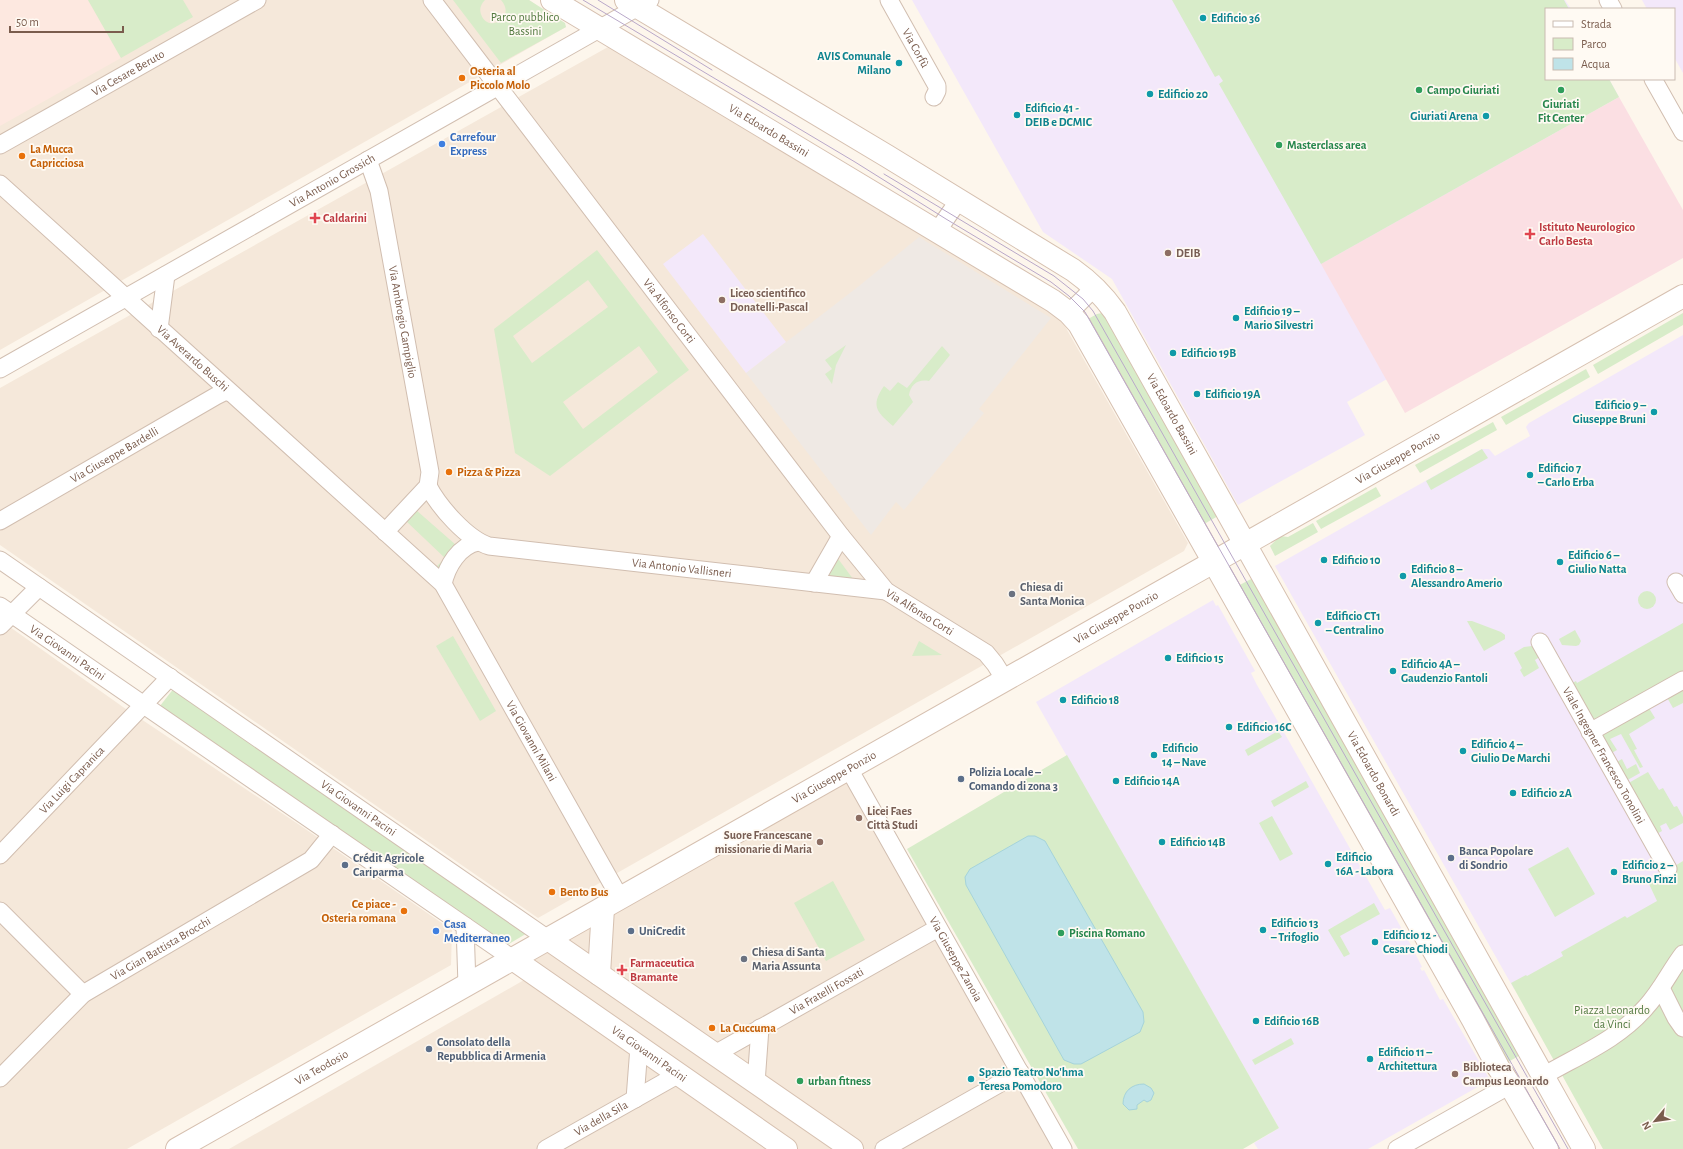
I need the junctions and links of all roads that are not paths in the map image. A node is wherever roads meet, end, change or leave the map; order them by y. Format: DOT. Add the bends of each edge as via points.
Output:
graph roads {
  1 [pos="257,0"];
  2 [pos="432,0"];
  3 [pos="552,0"];
  4 [pos="889,0"];
  5 [pos="638,2"];
  6 [pos="600,29"];
  7 [pos="1654,80"];
  8 [pos="498,86"];
  9 [pos="934,97"];
  10 [pos="1683,132"];
  11 [pos="0,145"];
  12 [pos="368,160"];
  13 [pos="0,184"];
  14 [pos="959,200"];
  15 [pos="938,230"];
  16 [pos="166,275"];
  17 [pos="1095,287"];
  18 [pos="1683,296"];
  19 [pos="124,298"];
  20 [pos="1069,312"];
  21 [pos="159,329"];
  22 [pos="0,369"];
  23 [pos="230,392"];
  24 [pos="428,486"];
  25 [pos="0,521"];
  26 [pos="385,532"];
  27 [pos="841,536"];
  28 [pos="478,542"];
  29 [pos="1244,545"];
  30 [pos="0,560"];
  31 [pos="1213,563"];
  32 [pos="814,583"];
  33 [pos="443,584"];
  34 [pos="39,587"];
  35 [pos="886,591"];
  36 [pos="4,616"];
  37 [pos="1540,642"];
  38 [pos="170,677"];
  39 [pos="1005,680"];
  40 [pos="1683,680"];
  41 [pos="144,704"];
  42 [pos="1590,732"];
  43 [pos="849,770"];
  44 [pos="332,834"];
  45 [pos="0,855"];
  46 [pos="1668,869"];
  47 [pos="612,903"];
  48 [pos="0,911"];
  49 [pos="466,926"];
  50 [pos="938,928"];
  51 [pos="548,939"];
  52 [pos="1683,954"];
  53 [pos="513,959"];
  54 [pos="599,974"];
  55 [pos="467,985"];
  56 [pos="1662,988"];
  57 [pos="83,994"];
  58 [pos="1675,1025"];
  59 [pos="760,1028"];
  60 [pos="639,1047"];
  61 [pos="715,1054"];
  62 [pos="1020,1072"];
  63 [pos="680,1074"];
  64 [pos="1543,1076"];
  65 [pos="0,1078"];
  66 [pos="756,1083"];
  67 [pos="1510,1085"];
  68 [pos="635,1099"];
  69 [pos="908,1142"];
  70 [pos="1547,1146"];
  71 [pos="177,1149"];
  72 [pos="546,1149"];
  73 [pos="786,1149"];
  74 [pos="851,1149"];
  75 [pos="884,1149"];
  76 [pos="1064,1149"];
  77 [pos="1397,1149"];
  78 [pos="1584,1149"];
  1 -- 11 [label="street, Via Cesare Beruto"];
  2 -- 8 [label="street"];
  3 -- 6 [label="street, Via Edoardo Bassini"];
  4 -- 9 [label="street, Via Corfù" via="937,86"];
  5 -- 6 [label="street"];
  5 -- 14 [label="street, Via Edoardo Bassini"];
  6 -- 8 [label="street"];
  6 -- 15 [label="street, Via Edoardo Bassini"];
  7 -- 10 [label="street"];
  8 -- 12 [label="street, Via Antonio Grossich"];
  8 -- 27 [label="street, Via Alfonso Corti"];
  12 -- 16 [label="street, Via Antonio Grossich"];
  12 -- 24 [label="street, Via Ambrogio Campiglio" via="379,191 429,462 431,476"];
  13 -- 19 [label="street, Via Averardo Buschi"];
  14 -- 15 [label="street"];
  14 -- 17 [label="street, Via Edoardo Bassini" via="1073,270"];
  15 -- 20 [label="street, Via Edoardo Bassini"];
  16 -- 19 [label="street, Via Antonio Grossich"];
  16 -- 21 [label="street"];
  17 -- 20 [label="street"];
  17 -- 29 [label="street, Via Edoardo Bassini" via="1115,312"];
  18 -- 29 [label="street, Via Giuseppe Ponzio"];
  19 -- 21 [label="street, Via Averardo Buschi"];
  19 -- 22 [label="street, Via Antonio Grossich"];
  20 -- 31 [label="street, Via Edoardo Bassini" via="1079,324"];
  21 -- 23 [label="street, Via Averardo Buschi"];
  23 -- 25 [label="street, Via Giuseppe Bardelli" via="220,393"];
  23 -- 26 [label="street, Via Averardo Buschi"];
  24 -- 26 [label="street"];
  24 -- 28 [label="street" via="438,503"];
  26 -- 33 [label="street, Via Averardo Buschi"];
  27 -- 32 [label="street"];
  27 -- 35 [label="street, Via Alfonso Corti"];
  28 -- 32 [label="street, Via Antonio Vallisneri" via="498,548"];
  28 -- 33 [label="street" via="462,550 446,572"];
  29 -- 31 [label="street, Via Giuseppe Ponzio"];
  29 -- 64 [label="street, Via Edoardo Bonardi"];
  30 -- 34 [label="street, Via Giovanni Pacini"];
  31 -- 39 [label="street, Via Giuseppe Ponzio"];
  31 -- 67 [label="street"];
  32 -- 35 [label="street, Via Antonio Vallisneri"];
  33 -- 47 [label="street, Via Giovanni Milani"];
  34 -- 36 [label="street, Via Giovanni Pacini"];
  34 -- 38 [label="street, Via Giovanni Pacini"];
  35 -- 39 [label="street, Via Alfonso Corti" via="989,655"];
  36 -- 41 [label="street, Via Giovanni Pacini"];
  37 -- 42 [label="street, Viale Ingegner Francesco Tonolini"];
  38 -- 41 [label="street"];
  38 -- 51 [label="street, Via Giovanni Pacini"];
  39 -- 43 [label="street, Via Giuseppe Ponzio"];
  40 -- 42 [label="street"];
  41 -- 44 [label="street, Via Giovanni Pacini"];
  41 -- 45 [label="street, Via Luigi Capranica"];
  42 -- 46 [label="street, Viale Ingegner Francesco Tonolini"];
  43 -- 47 [label="street, Via Giuseppe Ponzio"];
  43 -- 50 [label="street, Via Giuseppe Zanoia"];
  44 -- 49 [label="street, Via Giovanni Pacini"];
  44 -- 57 [label="street, Via Gian Battista Brocchi" via="311,860"];
  47 -- 51 [label="street, Via Giuseppe Ponzio"];
  47 -- 54 [label="street"];
  48 -- 57 [label="street"];
  49 -- 53 [label="street, Via Giovanni Pacini"];
  49 -- 55 [label="street"];
  50 -- 59 [label="street, Via Fratelli Fossati"];
  50 -- 62 [label="street, Via Giuseppe Zanoia"];
  51 -- 53 [label="street"];
  51 -- 54 [label="street, Via Giovanni Pacini"];
  52 -- 56 [label="street"];
  53 -- 55 [label="street, Via Teodosio"];
  53 -- 60 [label="street, Via Giovanni Pacini"];
  54 -- 61 [label="street, Via Giovanni Pacini"];
  55 -- 71 [label="street, Via Teodosio"];
  56 -- 58 [label="street"];
  56 -- 64 [label="street" via="1624,1029"];
  57 -- 65 [label="street, Via Gian Battista Brocchi"];
  59 -- 61 [label="street, Via Fratelli Fossati"];
  59 -- 66 [label="street"];
  60 -- 63 [label="street, Via Giovanni Pacini"];
  60 -- 68 [label="street, Via della Sila"];
  61 -- 66 [label="street, Via Giovanni Pacini"];
  62 -- 69 [label="street"];
  62 -- 76 [label="street, Via Giuseppe Zanoia"];
  63 -- 68 [label="street, Via della Sila"];
  63 -- 73 [label="street, Via Giovanni Pacini"];
  64 -- 78 [label="street"];
  66 -- 74 [label="street, Via Giovanni Pacini"];
  67 -- 70 [label="street"];
  67 -- 77 [label="street"];
  68 -- 72 [label="street, Via della Sila"];
  69 -- 75 [label="street"];
}
